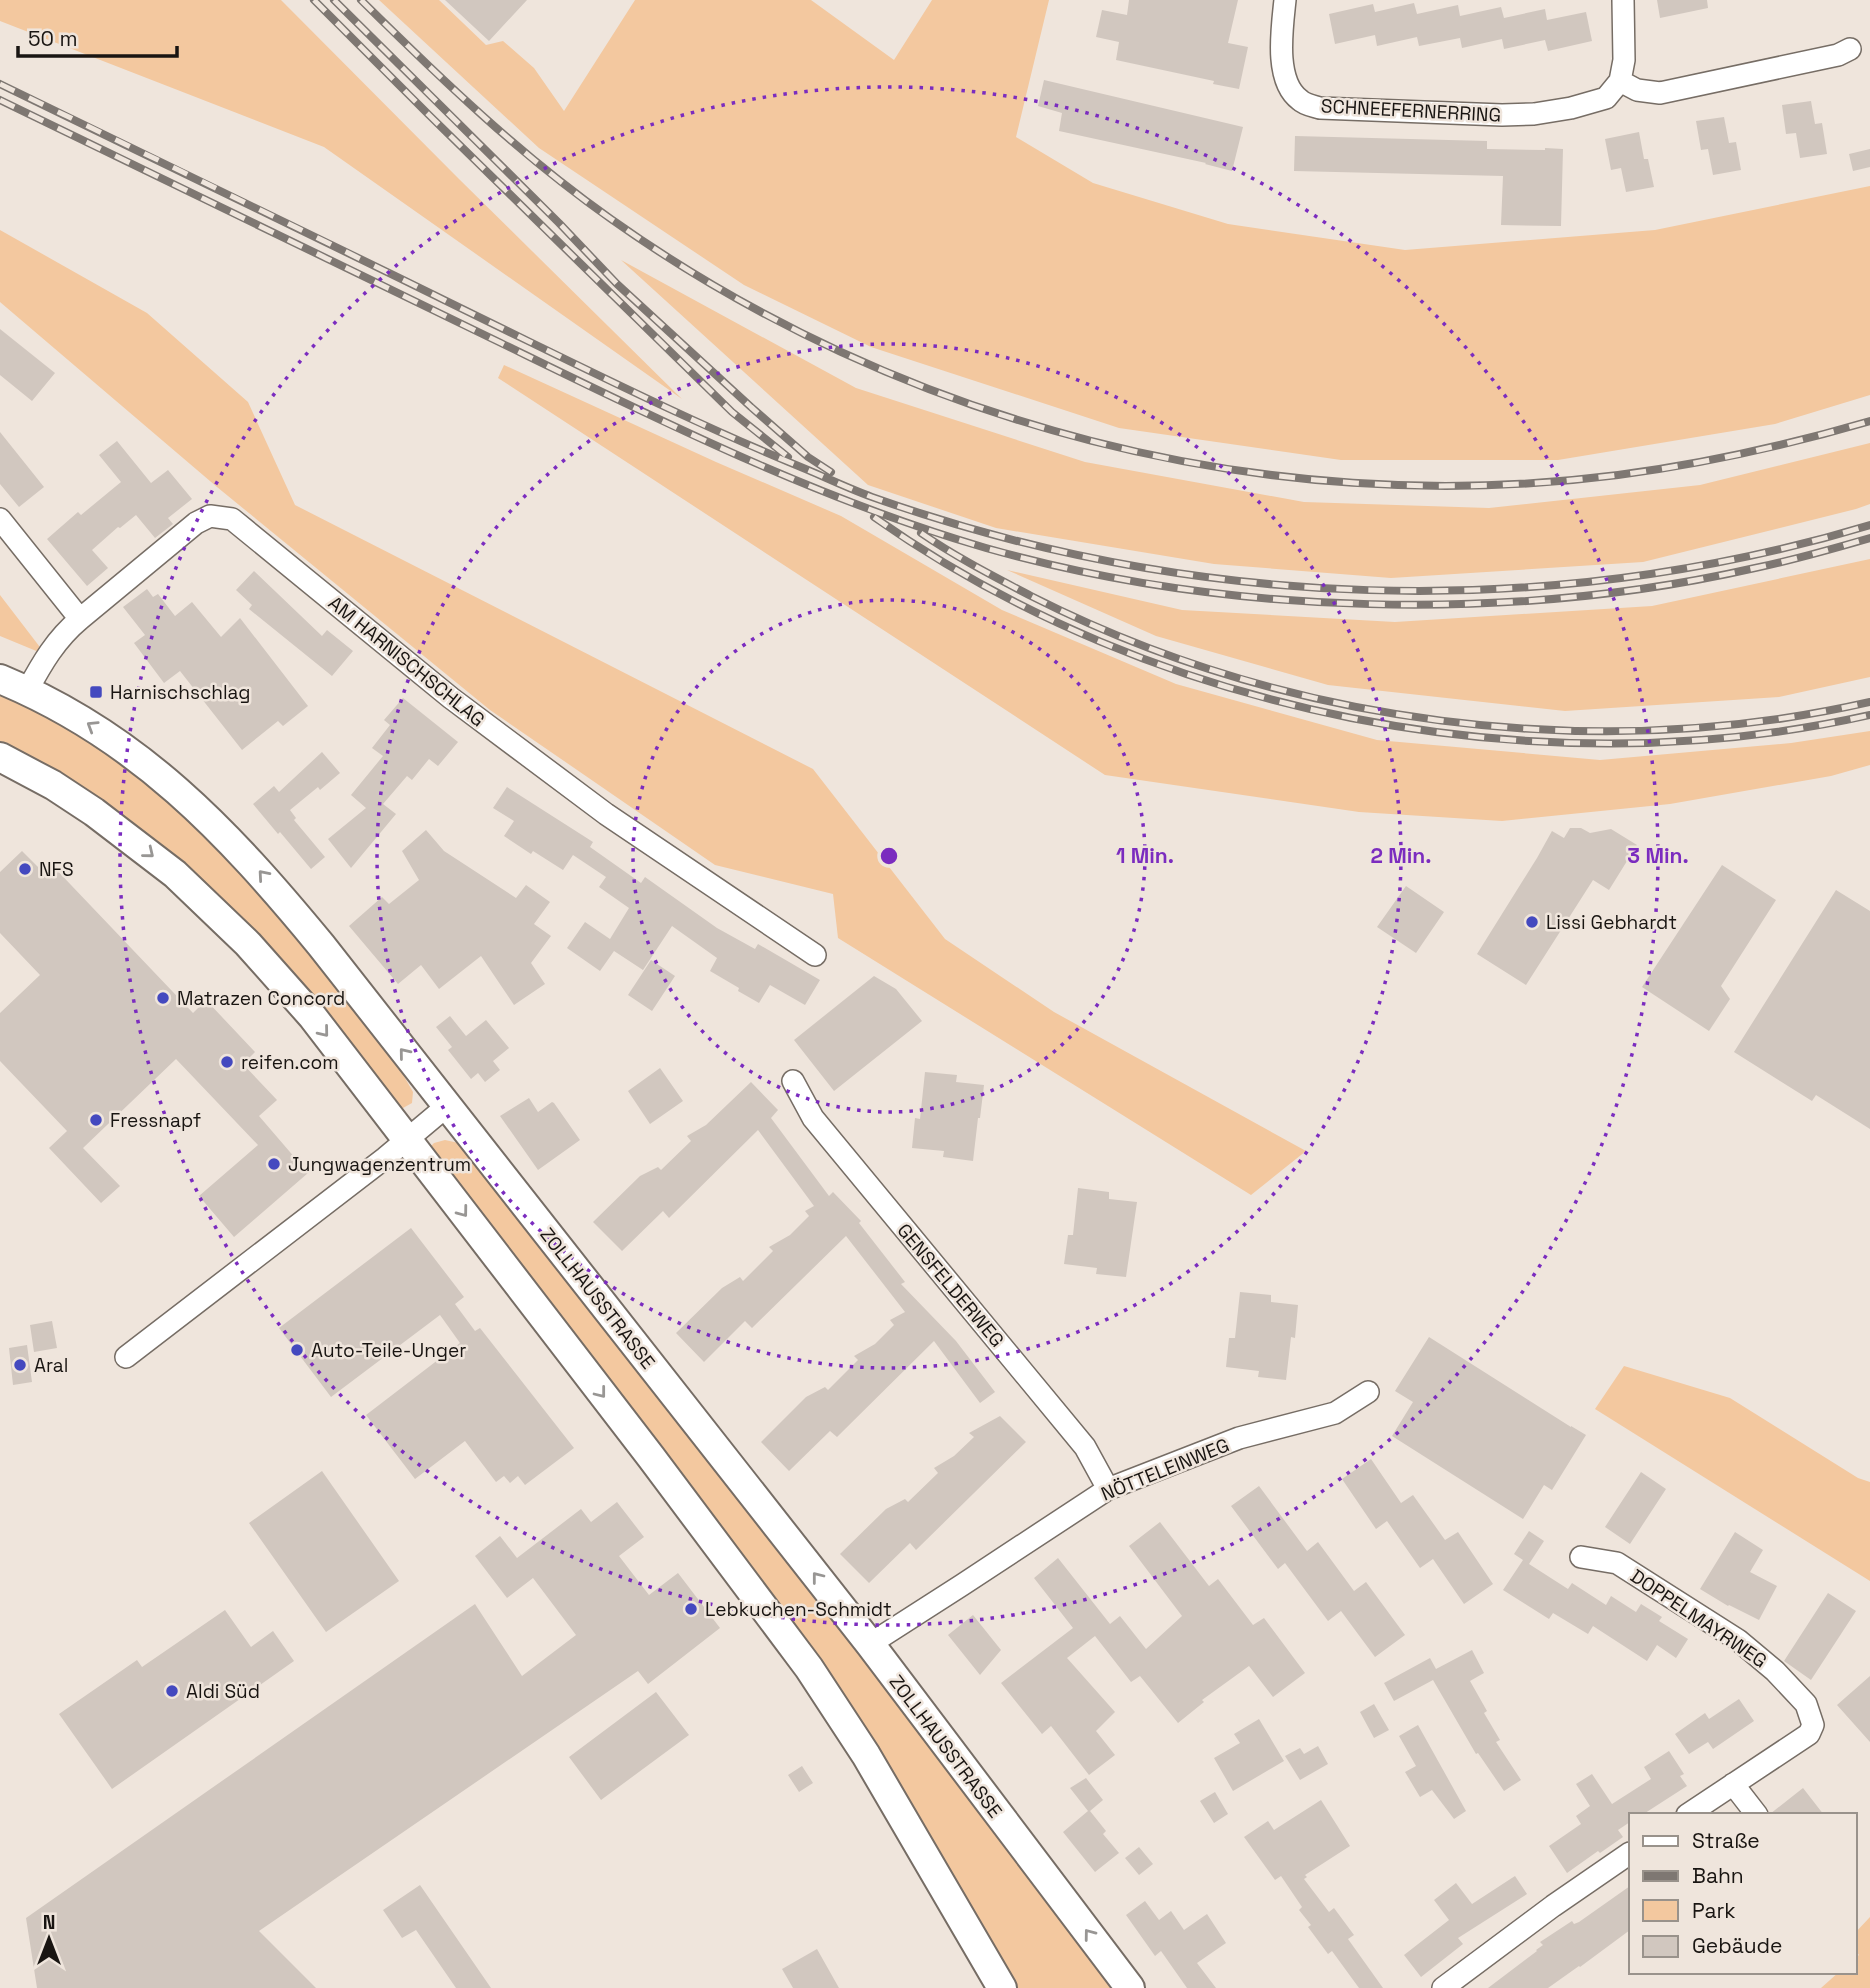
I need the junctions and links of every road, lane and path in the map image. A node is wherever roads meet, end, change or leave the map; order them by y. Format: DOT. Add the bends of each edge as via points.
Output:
graph roads {
  1 [pos="1285,0"];
  2 [pos="1623,0"];
  3 [pos="1850,49"];
  4 [pos="1620,81"];
  5 [pos="0,519"];
  6 [pos="80,619"];
  7 [pos="0,679"];
  8 [pos="27,691"];
  9 [pos="0,757"];
  10 [pos="815,955"];
  11 [pos="793,1081"];
  12 [pos="447,1106"];
  13 [pos="407,1140"];
  14 [pos="127,1357"];
  15 [pos="1368,1392"];
  16 [pos="1108,1489"];
  17 [pos="1581,1557"];
  18 [pos="870,1644"];
  19 [pos="1733,1784"];
  20 [pos="1690,1813"];
  21 [pos="1755,1813"];
  22 [pos="1629,1854"];
  23 [pos="1002,1988"];
  24 [pos="1130,1988"];
  25 [pos="1443,1988"];
  1 -- 4 [label="street, SCHNEEFERNERRING" via="1283,71 1288,89 1301,102 1320,108 1534,114 1606,98"];
  2 -- 4 [label="street"];
  3 -- 4 [label="street" via="1660,93 1637,90"];
  5 -- 6 [label="street"];
  6 -- 8 [label="street, AM HARNISCHSCHLAG" via="53,646"];
  6 -- 10 [label="street, AM HARNISCHSCHLAG" via="197,523 210,516 232,519 450,698 583,797"];
  7 -- 8 [label="main road, ZOLLHAUSSTRASSE"];
  12 -- 8 [label="main road, ZOLLHAUSSTRASSE, one-way" via="270,883 232,842 144,763 85,721"];
  9 -- 13 [label="main road, one-way" via="94,811 205,901 312,1016"];
  11 -- 16 [label="street, GENSFELDERWEG" via="813,1118 1085,1447"];
  12 -- 13 [label="street"];
  18 -- 12 [label="main road, ZOLLHAUSSTRASSE, one-way"];
  13 -- 14 [label="street"];
  13 -- 23 [label="main road, one-way" via="826,1692"];
  15 -- 16 [label="street, NÖTTELEINWEG" via="1335,1413 1239,1438"];
  16 -- 18 [label="street, NÖTTELEINWEG"];
  17 -- 19 [label="street, DOPPELMAYRWEG" via="1617,1563 1738,1640 1806,1704 1812,1725 1809,1734"];
  24 -- 18 [label="main road, ZOLLHAUSSTRASSE, one-way"];
  19 -- 20 [label="street, DOPPELMAYRWEG"];
  19 -- 21 [label="street"];
  22 -- 25 [label="street"];
}
